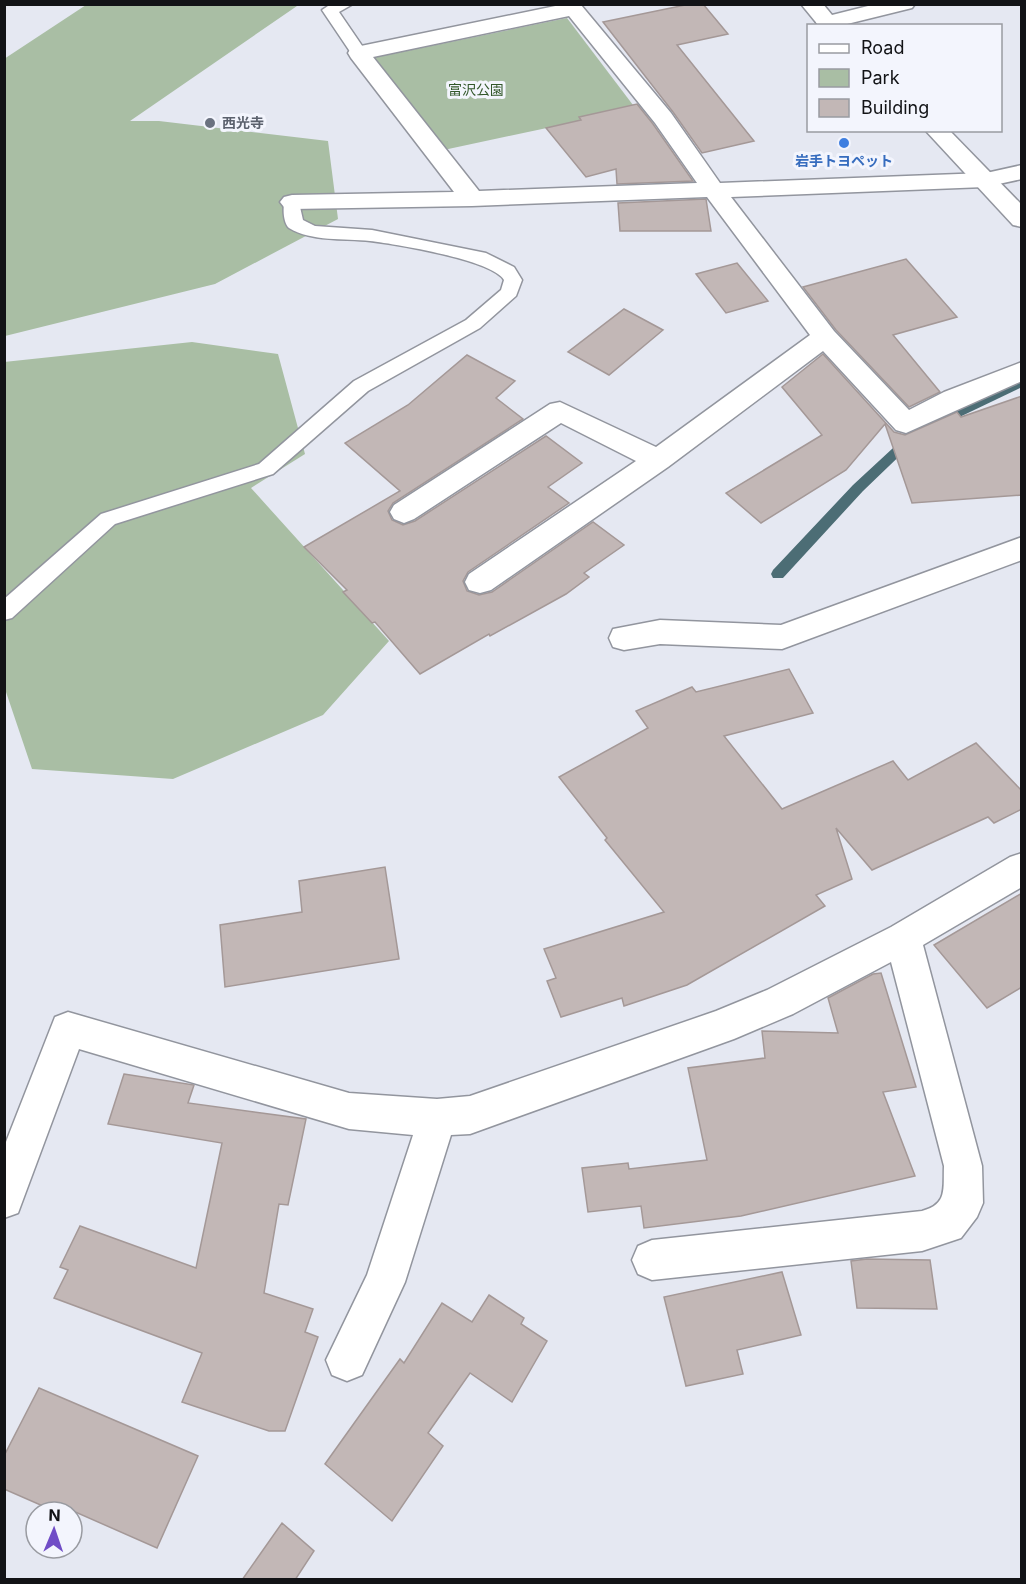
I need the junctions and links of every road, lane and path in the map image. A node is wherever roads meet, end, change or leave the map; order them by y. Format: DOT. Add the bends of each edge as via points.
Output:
graph roads {
  1 [pos="346,4"];
  2 [pos="811,4"];
  3 [pos="905,4"];
  4 [pos="829,24"];
  5 [pos="359,53"];
  6 [pos="938,132"];
  7 [pos="1022,172"];
  8 [pos="985,180"];
  9 [pos="713,189"];
  10 [pos="472,199"];
  11 [pos="292,202"];
  12 [pos="1022,220"];
  13 [pos="825,337"];
  14 [pos="1022,371"];
  15 [pos="658,460"];
  16 [pos="404,512"];
  17 [pos="1022,548"];
  18 [pos="480,582"];
  19 [pos="4,612"];
  20 [pos="624,638"];
  21 [pos="1022,868"];
  22 [pos="903,938"];
  23 [pos="437,1118"];
  24 [pos="4,1200"];
  25 [pos="652,1260"];
  26 [pos="347,1360"];
  1 -- 5 [label="lane" via="330,10"];
  2 -- 4 [label="main road"];
  3 -- 4 [label="main road"];
  5 -- 9 [label="main road" via="574,9 663,118"];
  5 -- 10 [label="main road"];
  6 -- 8 [label="main road"];
  7 -- 8 [label="main road"];
  8 -- 9 [label="main road"];
  8 -- 12 [label="main road"];
  9 -- 10 [label="main road"];
  9 -- 13 [label="main road"];
  10 -- 11 [label="main road"];
  11 -- 19 [label="lane" via="294,223 312,231 372,236 480,257 508,271 513,280 510,292 473,324 361,386 266,469 108,519"];
  13 -- 14 [label="main road" via="906,423"];
  13 -- 15 [label="main road"];
  15 -- 16 [label="main road" via="560,411"];
  15 -- 18 [label="main road"];
  17 -- 20 [label="main road" via="782,637 660,632"];
  21 -- 22 [label="main road"];
  22 -- 23 [label="main road" via="780,1002 721,1027 470,1115"];
  22 -- 25 [label="main road" via="963,1166 963,1203 947,1224 922,1231"];
  23 -- 24 [label="main road" via="350,1111 68,1029"];
  23 -- 26 [label="main road" via="386,1282"];
}
